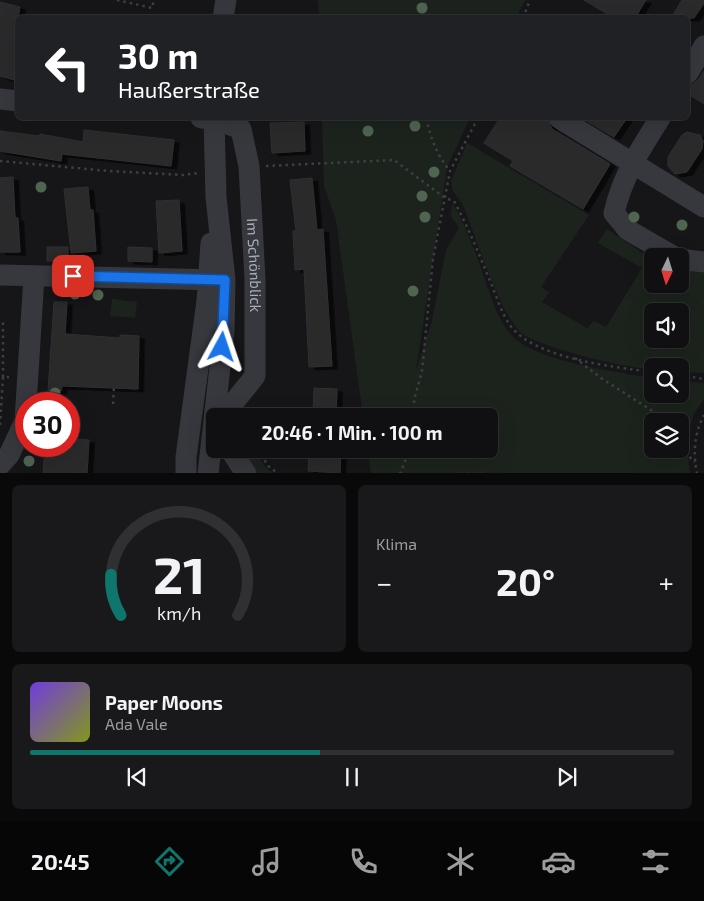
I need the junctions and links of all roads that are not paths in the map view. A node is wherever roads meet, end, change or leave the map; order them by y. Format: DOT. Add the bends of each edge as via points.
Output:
graph roads {
  1 [pos="226,0"];
  2 [pos="224,15"];
  3 [pos="704,46"];
  4 [pos="690,70"];
  5 [pos="0,99"];
  6 [pos="15,100"];
  7 [pos="210,120"];
  8 [pos="216,120"];
  9 [pos="562,120"];
  10 [pos="659,120"];
  11 [pos="632,163"];
  12 [pos="704,207"];
  13 [pos="659,248"];
  14 [pos="689,260"];
  15 [pos="704,262"];
  16 [pos="0,275"];
  17 [pos="34,276"];
  18 [pos="217,279"];
  19 [pos="216,408"];
  20 [pos="229,408"];
  21 [pos="210,458"];
  22 [pos="236,458"];
  23 [pos="0,465"];
  24 [pos="183,468"];
  25 [pos="208,473"];
  26 [pos="245,473"];
  1 -- 2 [label="street"];
  3 -- 4 [label="street"];
  5 -- 6 [label="street"];
  7 -- 18 [label="street, Im Schönblick" via="216,197"];
  8 -- 20 [label="street, Im Schönblick" via="241,129 249,166 255,280 255,376"];
  9 -- 11 [label="street"];
  10 -- 11 [label="street"];
  11 -- 12 [label="street"];
  11 -- 13 [label="street" via="614,213 628,230"];
  14 -- 15 [label="street"];
  16 -- 17 [label="street"];
  17 -- 18 [label="street"];
  17 -- 23 [label="street" via="25,421"];
  18 -- 19 [label="street, Im Schönblick" via="224,331"];
  18 -- 24 [label="street, Im Schönblick"];
  21 -- 25 [label="street, Im Schönblick"];
  22 -- 26 [label="street"];
}
